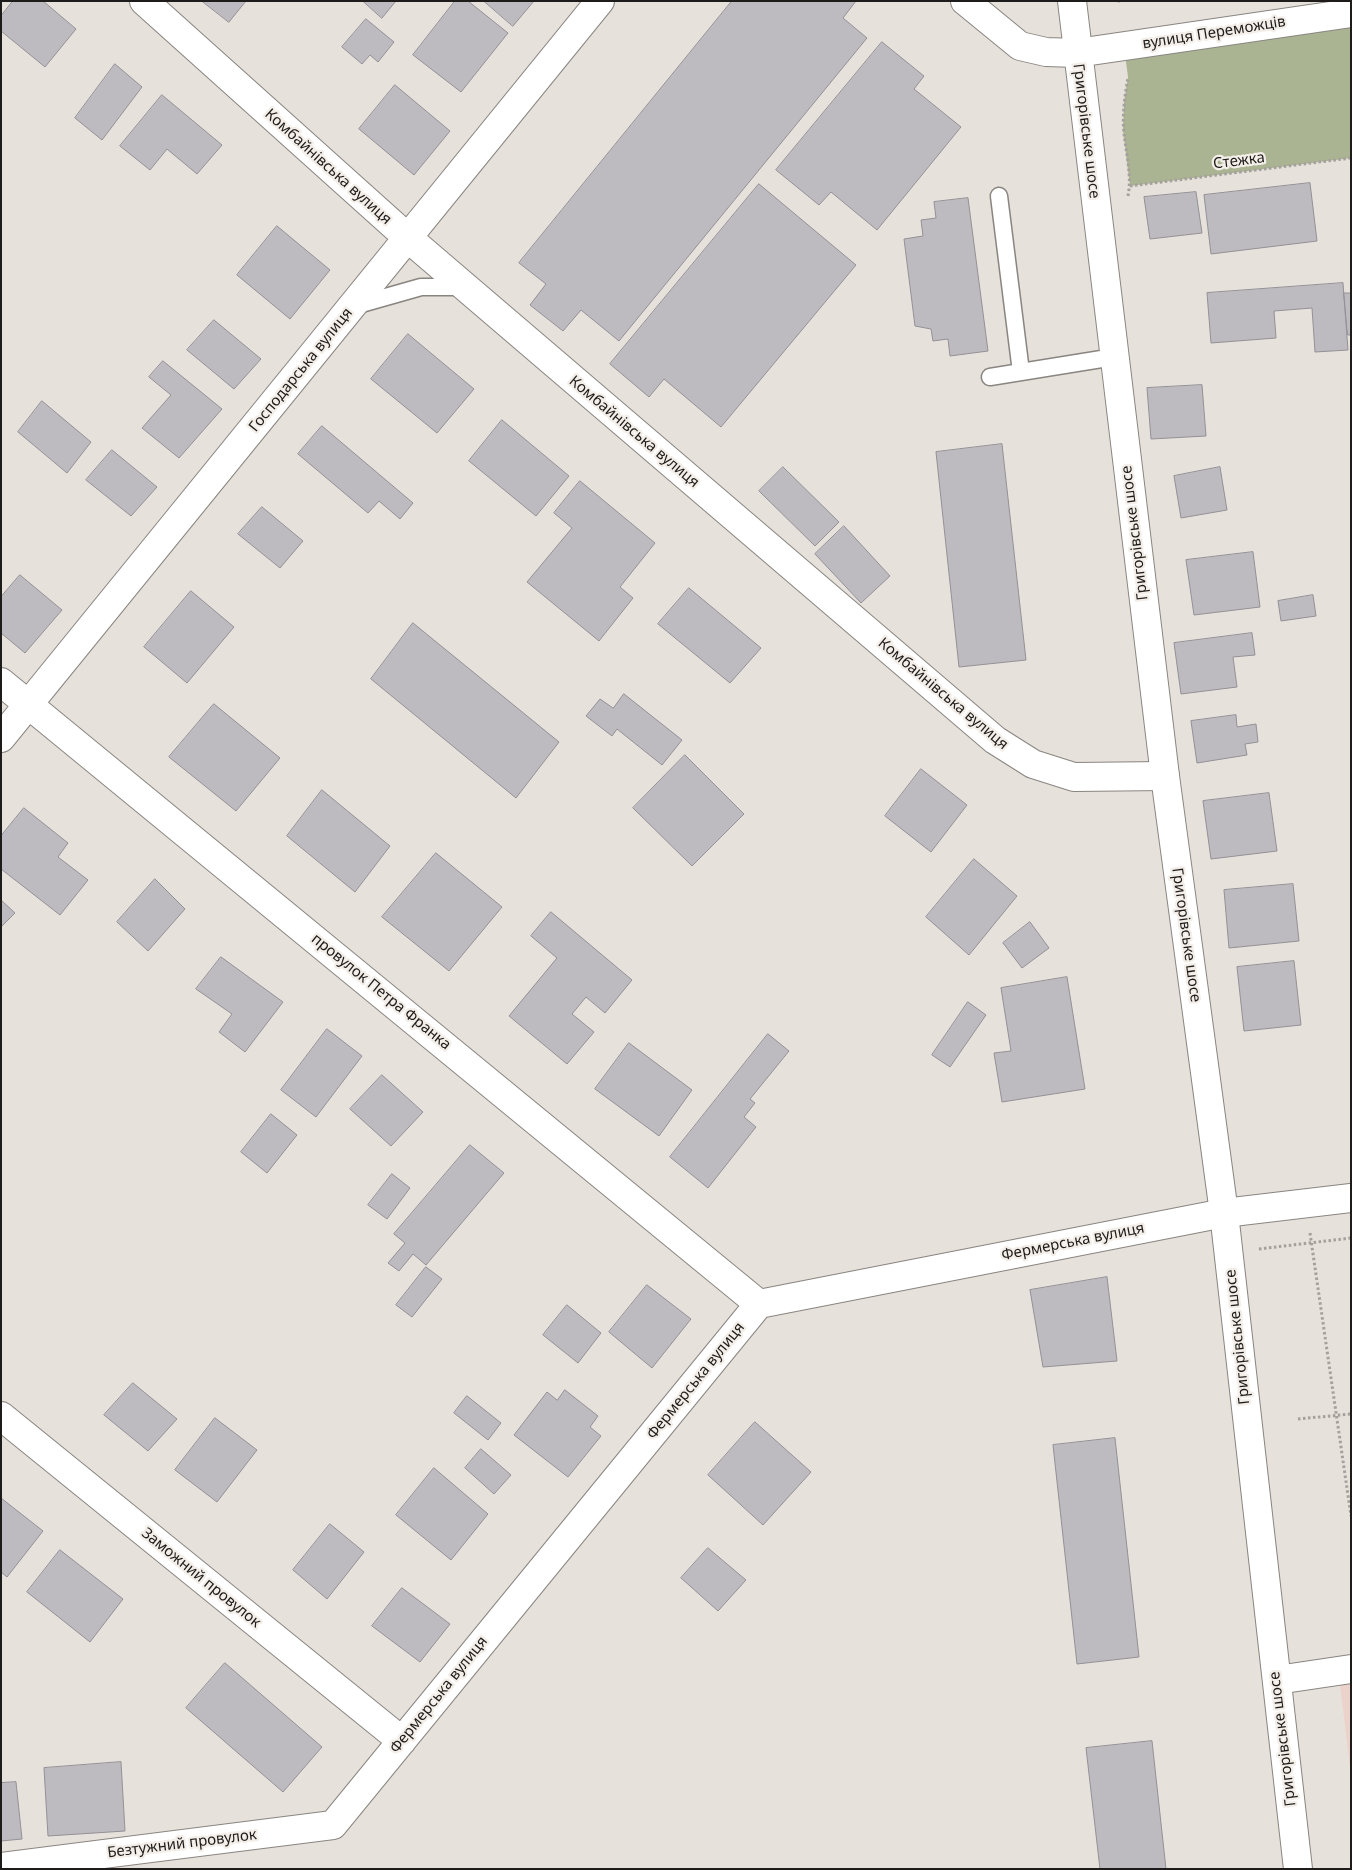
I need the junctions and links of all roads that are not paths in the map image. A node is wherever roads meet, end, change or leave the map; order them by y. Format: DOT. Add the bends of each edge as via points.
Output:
graph roads {
  1 [pos="144,1"];
  2 [pos="600,1"];
  3 [pos="965,1"];
  4 [pos="1072,1"];
  5 [pos="1339,10"];
  6 [pos="1077,54"];
  7 [pos="999,196"];
  8 [pos="408,238"];
  9 [pos="464,287"];
  10 [pos="353,306"];
  11 [pos="1114,357"];
  12 [pos="1021,372"];
  13 [pos="990,377"];
  14 [pos="1,682"];
  15 [pos="30,704"];
  16 [pos="1,738"];
  17 [pos="1165,776"];
  18 [pos="1351,1198"];
  19 [pos="1224,1213"];
  20 [pos="759,1304"];
  21 [pos="1,1416"];
  22 [pos="1351,1669"];
  23 [pos="1277,1680"];
  24 [pos="402,1741"];
  25 [pos="333,1825"];
  26 [pos="1,1867"];
  27 [pos="1298,1869"];
  1 -- 8 [label="street, Комбайнівська вулиця"];
  2 -- 8 [label="street, Господарська вулиця"];
  3 -- 6 [label="street, вулиця Переможців" via="1020,46"];
  4 -- 6 [label="street, Григорівське шосе"];
  5 -- 6 [label="street, вулиця Переможців"];
  6 -- 11 [label="street, Григорівське шосе"];
  7 -- 12 [label="lane"];
  8 -- 9 [label="street, Комбайнівська вулиця"];
  8 -- 10 [label="street, Господарська вулиця"];
  9 -- 10 [label="lane" via="421,287"];
  9 -- 17 [label="street, Комбайнівська вулиця" via="995,740 1033,764 1074,777"];
  10 -- 15 [label="street, Господарська вулиця"];
  11 -- 12 [label="lane"];
  11 -- 17 [label="street, Григорівське шосе"];
  12 -- 13 [label="lane"];
  14 -- 15 [label="street, провулок Петра Франка"];
  15 -- 16 [label="street, Господарська вулиця"];
  15 -- 20 [label="street, провулок Петра Франка"];
  17 -- 19 [label="street, Григорівське шосе"];
  18 -- 19 [label="street, Фермерська вулиця"];
  19 -- 20 [label="street, Фермерська вулиця"];
  19 -- 23 [label="street, Григорівське шосе"];
  20 -- 24 [label="street, Фермерська вулиця"];
  21 -- 24 [label="street, Заможний провулок"];
  22 -- 23 [label="street"];
  23 -- 27 [label="street, Григорівське шосе"];
  24 -- 25 [label="street, Фермерська вулиця"];
  25 -- 26 [label="street, Безтужний провулок"];
}
